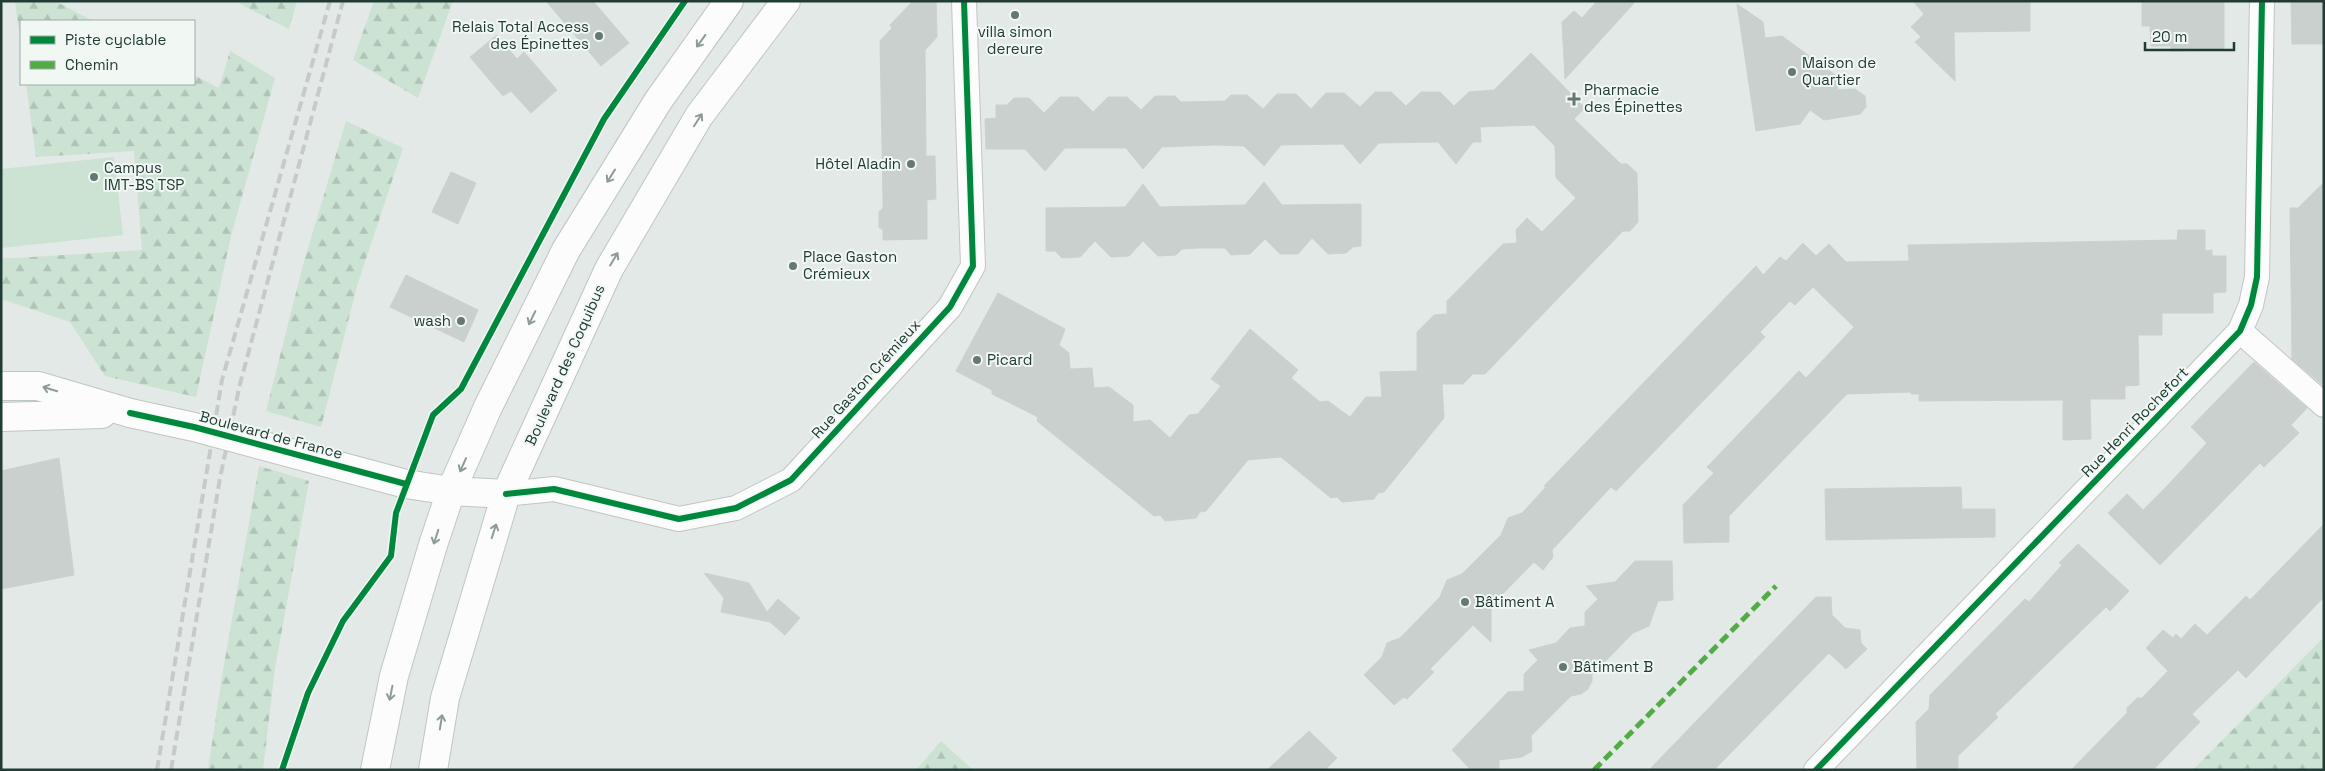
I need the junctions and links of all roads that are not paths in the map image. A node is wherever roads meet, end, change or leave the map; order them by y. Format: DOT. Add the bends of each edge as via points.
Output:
graph roads {
  1 [pos="729,1"];
  2 [pos="786,1"];
  3 [pos="964,1"];
  4 [pos="2262,1"];
  5 [pos="2240,331"];
  6 [pos="1,386"];
  7 [pos="2324,405"];
  8 [pos="130,413"];
  9 [pos="1,417"];
  10 [pos="451,491"];
  11 [pos="506,494"];
  12 [pos="375,770"];
  13 [pos="433,770"];
  14 [pos="1816,770"];
  1 -- 10 [label="main road, one-way" via="658,100 566,250 488,407"];
  11 -- 2 [label="main road, Boulevard des Coquibus, one-way" via="609,269 699,116"];
  3 -- 11 [label="street, Rue Gaston Crémieux" via="973,266 950,307 790,480 736,508 679,519 554,489"];
  4 -- 5 [label="street, Rue Henri Rochefort" via="2257,277 2251,305"];
  5 -- 7 [label="street"];
  5 -- 14 [label="street, Rue Henri Rochefort"];
  8 -- 6 [label="main road, Boulevard de France, one-way" via="38,386"];
  8 -- 9 [label="main road, Boulevard de France"];
  8 -- 10 [label="main road, Boulevard de France, bridge" via="406,484"];
  10 -- 11 [label="main road, Boulevard de France"];
  10 -- 12 [label="main road, one-way" via="394,676"];
  13 -- 11 [label="main road, Boulevard des Coquibus, one-way" via="445,698"];
}
